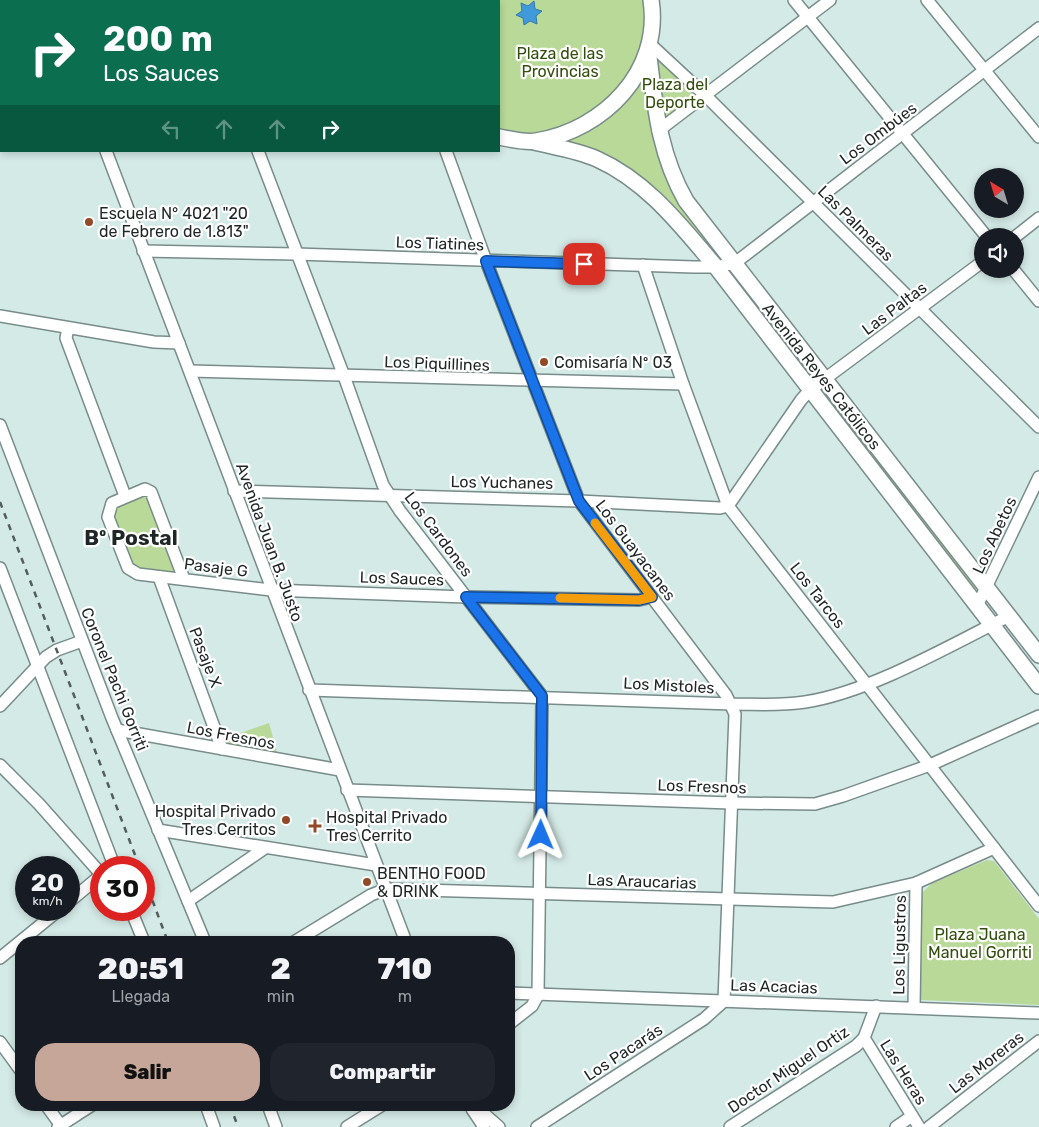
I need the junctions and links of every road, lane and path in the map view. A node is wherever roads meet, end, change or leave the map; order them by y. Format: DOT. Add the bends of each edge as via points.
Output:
graph roads {
  1 [pos="651,0"];
  2 [pos="794,0"];
  3 [pos="830,0"];
  4 [pos="927,0"];
  5 [pos="808,17"];
  6 [pos="1039,28"];
  7 [pos="649,46"];
  8 [pos="985,71"];
  9 [pos="706,96"];
  10 [pos="658,131"];
  11 [pos="903,135"];
  12 [pos="500,137"];
  13 [pos="1039,137"];
  14 [pos="534,142"];
  15 [pos="106,152"];
  16 [pos="258,152"];
  17 [pos="446,152"];
  18 [pos="813,203"];
  19 [pos="1039,218"];
  20 [pos="979,228"];
  21 [pos="1024,229"];
  22 [pos="143,251"];
  23 [pos="296,254"];
  24 [pos="486,261"];
  25 [pos="735,263"];
  26 [pos="643,265"];
  27 [pos="716,267"];
  28 [pos="974,268"];
  29 [pos="1020,278"];
  30 [pos="1039,301"];
  31 [pos="920,310"];
  32 [pos="0,316"];
  33 [pos="68,328"];
  34 [pos="179,343"];
  35 [pos="190,371"];
  36 [pos="344,376"];
  37 [pos="825,380"];
  38 [pos="534,382"];
  39 [pos="682,384"];
  40 [pos="810,390"];
  41 [pos="0,425"];
  42 [pos="1038,426"];
  43 [pos="1039,476"];
  44 [pos="234,491"];
  45 [pos="125,496"];
  46 [pos="389,496"];
  47 [pos="579,501"];
  48 [pos="728,506"];
  49 [pos="0,568"];
  50 [pos="159,577"];
  51 [pos="184,579"];
  52 [pos="987,587"];
  53 [pos="271,590"];
  54 [pos="466,597"];
  55 [pos="652,597"];
  56 [pos="977,606"];
  57 [pos="1010,616"];
  58 [pos="992,625"];
  59 [pos="82,641"];
  60 [pos="1039,655"];
  61 [pos="38,664"];
  62 [pos="868,684"];
  63 [pos="1039,686"];
  64 [pos="309,690"];
  65 [pos="542,696"];
  66 [pos="732,704"];
  67 [pos="0,706"];
  68 [pos="1039,716"];
  69 [pos="117,730"];
  70 [pos="222,749"];
  71 [pos="0,765"];
  72 [pos="930,765"];
  73 [pos="340,770"];
  74 [pos="347,790"];
  75 [pos="542,796"];
  76 [pos="731,803"];
  77 [pos="158,830"];
  78 [pos="265,848"];
  79 [pos="994,848"];
  80 [pos="110,856"];
  81 [pos="90,862"];
  82 [pos="376,865"];
  83 [pos="90,884"];
  84 [pos="916,884"];
  85 [pos="386,889"];
  86 [pos="80,893"];
  87 [pos="539,894"];
  88 [pos="728,900"];
  89 [pos="188,901"];
  90 [pos="1039,906"];
  91 [pos="45,921"];
  92 [pos="135,921"];
  93 [pos="27,936"];
  94 [pos="142,936"];
  95 [pos="203,936"];
  96 [pos="304,936"];
  97 [pos="404,936"];
  98 [pos="15,946"];
  99 [pos="0,958"];
  100 [pos="515,993"];
  101 [pos="538,995"];
  102 [pos="724,1001"];
  103 [pos="876,1006"];
  104 [pos="914,1007"];
  105 [pos="1039,1013"];
  106 [pos="515,1019"];
  107 [pos="864,1038"];
  108 [pos="1039,1041"];
  109 [pos="0,1042"];
  110 [pos="15,1063"];
  111 [pos="50,1111"];
  112 [pos="83,1111"];
  113 [pos="208,1111"];
  114 [pos="270,1111"];
  115 [pos="372,1111"];
  116 [pos="475,1111"];
  117 [pos="479,1111"];
  118 [pos="912,1116"];
  119 [pos="60,1126"];
  120 [pos="214,1127"];
  121 [pos="276,1127"];
  122 [pos="347,1127"];
  123 [pos="484,1127"];
  124 [pos="499,1127"];
  125 [pos="537,1127"];
  126 [pos="730,1127"];
  127 [pos="896,1127"];
  128 [pos="919,1127"];
  129 [pos="929,1127"];
  1 -- 7 [label="main road"];
  2 -- 5 [label="street"];
  3 -- 5 [label="street"];
  4 -- 8 [label="street"];
  5 -- 9 [label="street"];
  5 -- 11 [label="street"];
  6 -- 8 [label="street, Los Ombúes"];
  7 -- 9 [label="street, Las Palmeras"];
  7 -- 10 [label="main road, Avenida Reyes Católicos"];
  7 -- 14 [label="main road" via="643,65 629,87 604,112 593,121 562,135"];
  8 -- 11 [label="street, Los Ombúes"];
  8 -- 13 [label="street"];
  9 -- 10 [label="street"];
  9 -- 18 [label="street, Las Palmeras"];
  10 -- 25 [label="main road, Avenida Reyes Católicos" via="686,201"];
  11 -- 18 [label="street, Los Ombúes"];
  11 -- 20 [label="street"];
  12 -- 14 [label="main road, Avenida Reyes Católicos"];
  14 -- 27 [label="main road, Avenida Reyes Católicos" via="583,154 628,178 663,206"];
  15 -- 22 [label="street, Avenida Juan B. Justo"];
  16 -- 23 [label="street, Los Cardones"];
  17 -- 24 [label="street, Los Guayacanes"];
  18 -- 25 [label="street, Los Ombúes"];
  18 -- 31 [label="street, Las Palmeras"];
  19 -- 21 [label="street"];
  22 -- 23 [label="street, Los Tiatines"];
  22 -- 34 [label="street, Avenida Juan B. Justo"];
  23 -- 24 [label="street, Los Tiatines"];
  23 -- 36 [label="street, Los Cardones"];
  24 -- 26 [label="street, Los Tiatines"];
  24 -- 38 [label="street, Los Guayacanes"];
  25 -- 27 [label="street, Los Tiatines"];
  25 -- 37 [label="main road, Avenida Reyes Católicos"];
  26 -- 27 [label="street, Los Tiatines"];
  26 -- 39 [label="street, Los Tarcos"];
  27 -- 40 [label="main road, Avenida Reyes Católicos"];
  28 -- 31 [label="street, Las Paltas"];
  29 -- 30 [label="street"];
  31 -- 37 [label="street, Las Paltas"];
  31 -- 42 [label="street, Las Palmeras"];
  32 -- 33 [label="street"];
  33 -- 34 [label="street" via="160,343"];
  33 -- 45 [label="street" via="66,338"];
  34 -- 35 [label="street, Avenida Juan B. Justo"];
  35 -- 36 [label="street, Los Piquillines"];
  35 -- 44 [label="street, Avenida Juan B. Justo"];
  36 -- 38 [label="street, Los Piquillines"];
  36 -- 46 [label="street, Los Cardones"];
  37 -- 40 [label="street"];
  37 -- 52 [label="main road, Avenida Reyes Católicos"];
  38 -- 39 [label="street, Los Piquillines"];
  38 -- 47 [label="street, Los Guayacanes"];
  39 -- 48 [label="street, Los Tarcos"];
  40 -- 48 [label="street"];
  40 -- 56 [label="main road, Avenida Reyes Católicos"];
  41 -- 59 [label="street, Coronel Pachi Gorriti"];
  43 -- 52 [label="street, Los Abetos"];
  44 -- 46 [label="street, Los Yuchanes"];
  44 -- 53 [label="street, Avenida Juan B. Justo"];
  45 -- 50 [label="street, Pasaje G" via="112,503 108,512 128,568 138,574"];
  45 -- 51 [label="street" via="145,489 152,494"];
  46 -- 47 [label="street, Los Yuchanes"];
  46 -- 54 [label="street, Los Cardones"];
  47 -- 48 [label="street, Los Yuchanes"];
  47 -- 55 [label="street, Los Guayacanes"];
  48 -- 62 [label="street, Los Tarcos"];
  49 -- 61 [label="street"];
  50 -- 51 [label="street, Pasaje G"];
  50 -- 70 [label="street, Pasaje X"];
  51 -- 53 [label="street, Pasaje G"];
  52 -- 56 [label="street, Los Abetos"];
  52 -- 57 [label="main road, Avenida Reyes Católicos"];
  53 -- 54 [label="street, Los Sauces"];
  53 -- 64 [label="street, Avenida Juan B. Justo"];
  54 -- 55 [label="street, Los Sauces" via="639,600"];
  54 -- 65 [label="street, Los Cardones"];
  55 -- 66 [label="street, Los Guayacanes"];
  56 -- 58 [label="main road, Avenida Reyes Católicos"];
  57 -- 58 [label="street, Los Mistoles"];
  57 -- 60 [label="main road, Avenida Reyes Católicos"];
  58 -- 62 [label="street, Los Mistoles"];
  58 -- 63 [label="main road, Avenida Reyes Católicos"];
  59 -- 61 [label="street" via="56,650"];
  59 -- 69 [label="street, Coronel Pachi Gorriti"];
  61 -- 67 [label="street"];
  61 -- 80 [label="street"];
  62 -- 66 [label="street, Los Mistoles" via="806,702"];
  62 -- 72 [label="street, Los Tarcos"];
  64 -- 65 [label="street, Los Mistoles"];
  64 -- 73 [label="street, Avenida Juan B. Justo"];
  65 -- 66 [label="street, Los Mistoles"];
  65 -- 75 [label="street"];
  66 -- 76 [label="street"];
  68 -- 72 [label="street, Los Fresnos"];
  69 -- 70 [label="street, Los Fresnos"];
  69 -- 77 [label="street, Coronel Pachi Gorriti"];
  70 -- 73 [label="street, Los Fresnos"];
  71 -- 81 [label="street"];
  72 -- 76 [label="street, Los Fresnos" via="828,801 797,805"];
  72 -- 79 [label="street, Los Tarcos"];
  73 -- 74 [label="street, Avenida Juan B. Justo"];
  74 -- 75 [label="street, Los Fresnos"];
  74 -- 82 [label="street, Avenida Juan B. Justo"];
  75 -- 76 [label="street, Los Fresnos"];
  75 -- 87 [label="street"];
  76 -- 88 [label="street"];
  77 -- 78 [label="street"];
  77 -- 89 [label="street, Coronel Pachi Gorriti"];
  78 -- 82 [label="street"];
  78 -- 89 [label="street"];
  79 -- 84 [label="street, Las Araucarias"];
  79 -- 90 [label="street, Los Tarcos"];
  82 -- 85 [label="street, Avenida Juan B. Justo"];
  83 -- 86 [label="street"];
  84 -- 88 [label="street, Las Araucarias" via="833,902"];
  84 -- 104 [label="street, Los Ligustros"];
  85 -- 87 [label="street, Las Araucarias"];
  85 -- 96 [label="street, Las Araucarias" via="370,895"];
  85 -- 97 [label="street, Avenida Juan B. Justo"];
  87 -- 88 [label="street, Las Araucarias"];
  87 -- 101 [label="street"];
  88 -- 102 [label="street"];
  89 -- 95 [label="street, Coronel Pachi Gorriti"];
  91 -- 93 [label="street"];
  92 -- 94 [label="street"];
  98 -- 99 [label="street"];
  100 -- 101 [label="street, Las Acacias"];
  101 -- 102 [label="street, Las Acacias"];
  101 -- 106 [label="street" via="532,1006"];
  102 -- 103 [label="street, Las Acacias"];
  102 -- 125 [label="street, Los Pacarás" via="704,1019"];
  103 -- 104 [label="street, Las Acacias"];
  103 -- 107 [label="street, Las Heras"];
  104 -- 105 [label="street, Las Acacias"];
  107 -- 118 [label="street, Las Heras"];
  107 -- 126 [label="street, Doctor Miguel Ortiz"];
  108 -- 129 [label="street, Las Moreras"];
  109 -- 110 [label="street"];
  111 -- 119 [label="street"];
  112 -- 119 [label="street"];
  113 -- 120 [label="street"];
  114 -- 121 [label="street"];
  115 -- 122 [label="street"];
  116 -- 123 [label="street"];
  117 -- 124 [label="street"];
  118 -- 127 [label="street"];
  118 -- 128 [label="street, Las Heras"];
}
